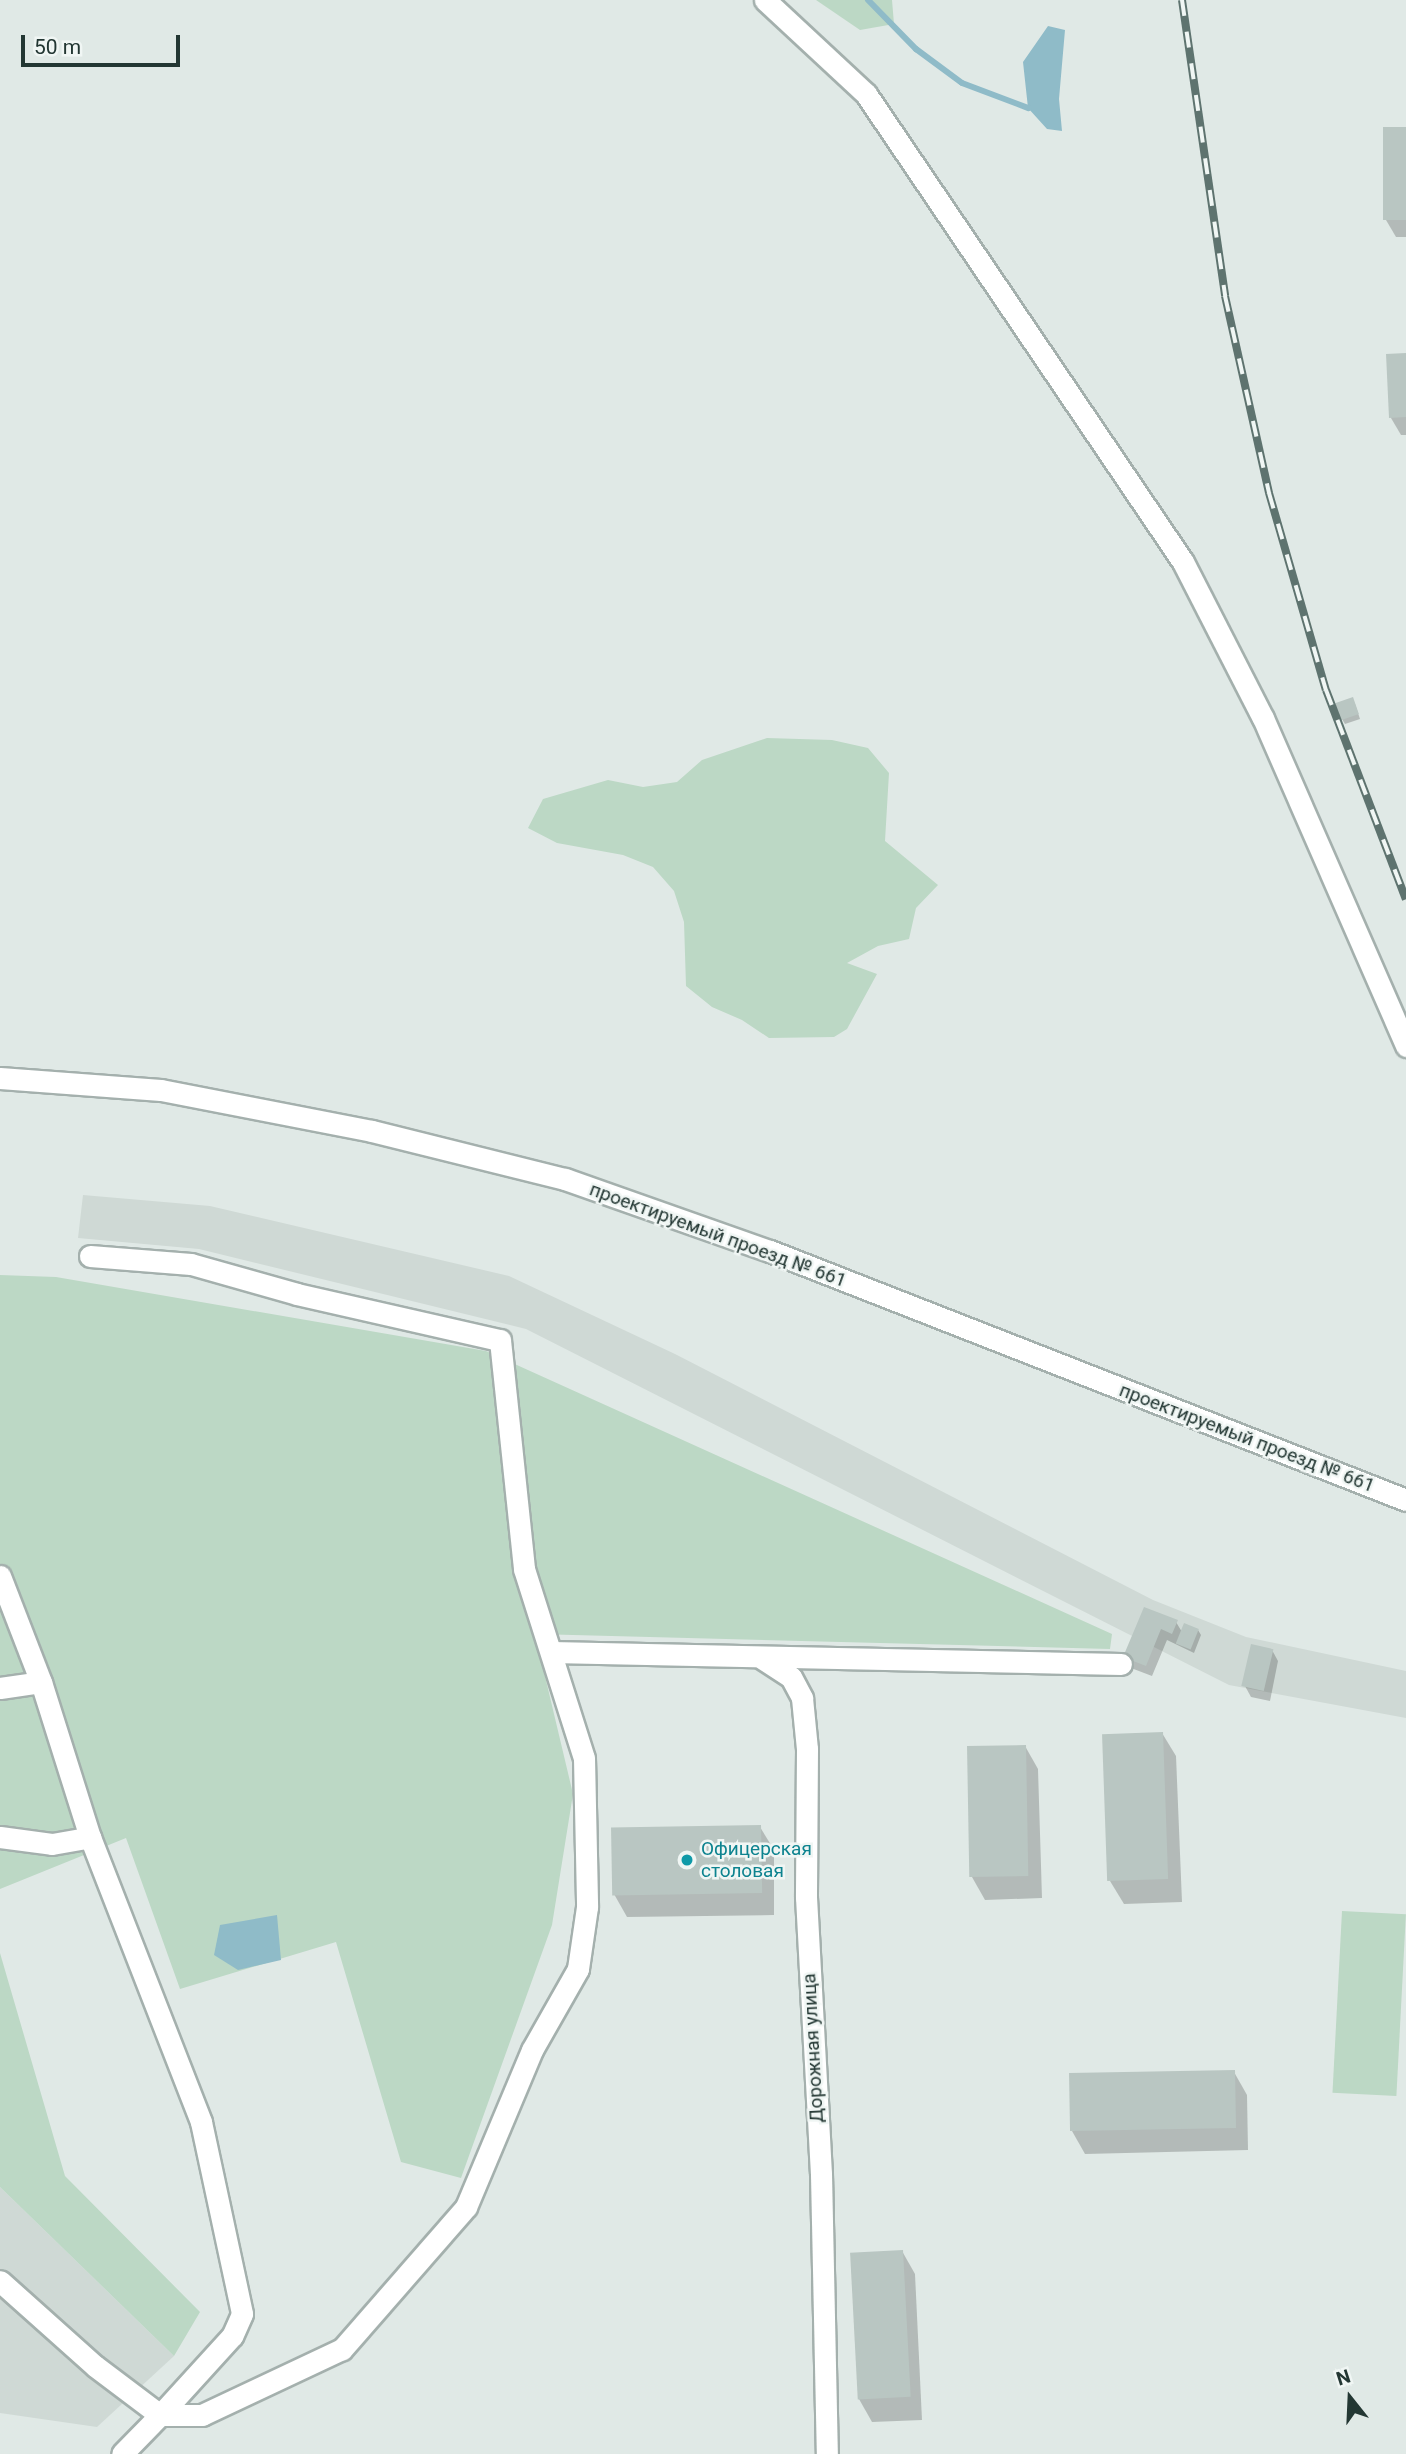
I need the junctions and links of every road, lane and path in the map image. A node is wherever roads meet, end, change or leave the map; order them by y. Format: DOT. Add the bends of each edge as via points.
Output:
graph roads {
  1 [pos="765,0"];
  2 [pos="1406,1046"];
  3 [pos="0,1078"];
  4 [pos="90,1256"];
  5 [pos="1406,1500"];
  6 [pos="0,1576"];
  7 [pos="551,1652"];
  8 [pos="763,1659"];
  9 [pos="1121,1664"];
  10 [pos="41,1682"];
  11 [pos="0,1688"];
  12 [pos="0,1837"];
  13 [pos="90,1837"];
  14 [pos="0,2280"];
  15 [pos="160,2415"];
  16 [pos="122,2454"];
  17 [pos="827,2454"];
  1 -- 2 [label="street" via="866,94 1183,562 1263,718"];
  3 -- 5 [label="street, проектируемый проезд № 661" via="161,1090 372,1130 565,1179 770,1251"];
  4 -- 7 [label="street" via="191,1264 297,1294 500,1340 524,1569"];
  6 -- 10 [label="street"];
  7 -- 8 [label="street" via="669,1651"];
  7 -- 15 [label="street" via="584,1758 587,1907 578,1969 532,2050 466,2207 342,2349 202,2415"];
  8 -- 9 [label="street"];
  8 -- 17 [label="street, Дорожная улица" via="791,1677 802,1698 807,1749 806,1897 821,2174"];
  10 -- 11 [label="street"];
  10 -- 13 [label="street"];
  12 -- 13 [label="street" via="52,1844"];
  13 -- 15 [label="street" via="201,2122 242,2314 232,2336"];
  14 -- 15 [label="street" via="95,2366"];
  15 -- 16 [label="street"];
}
